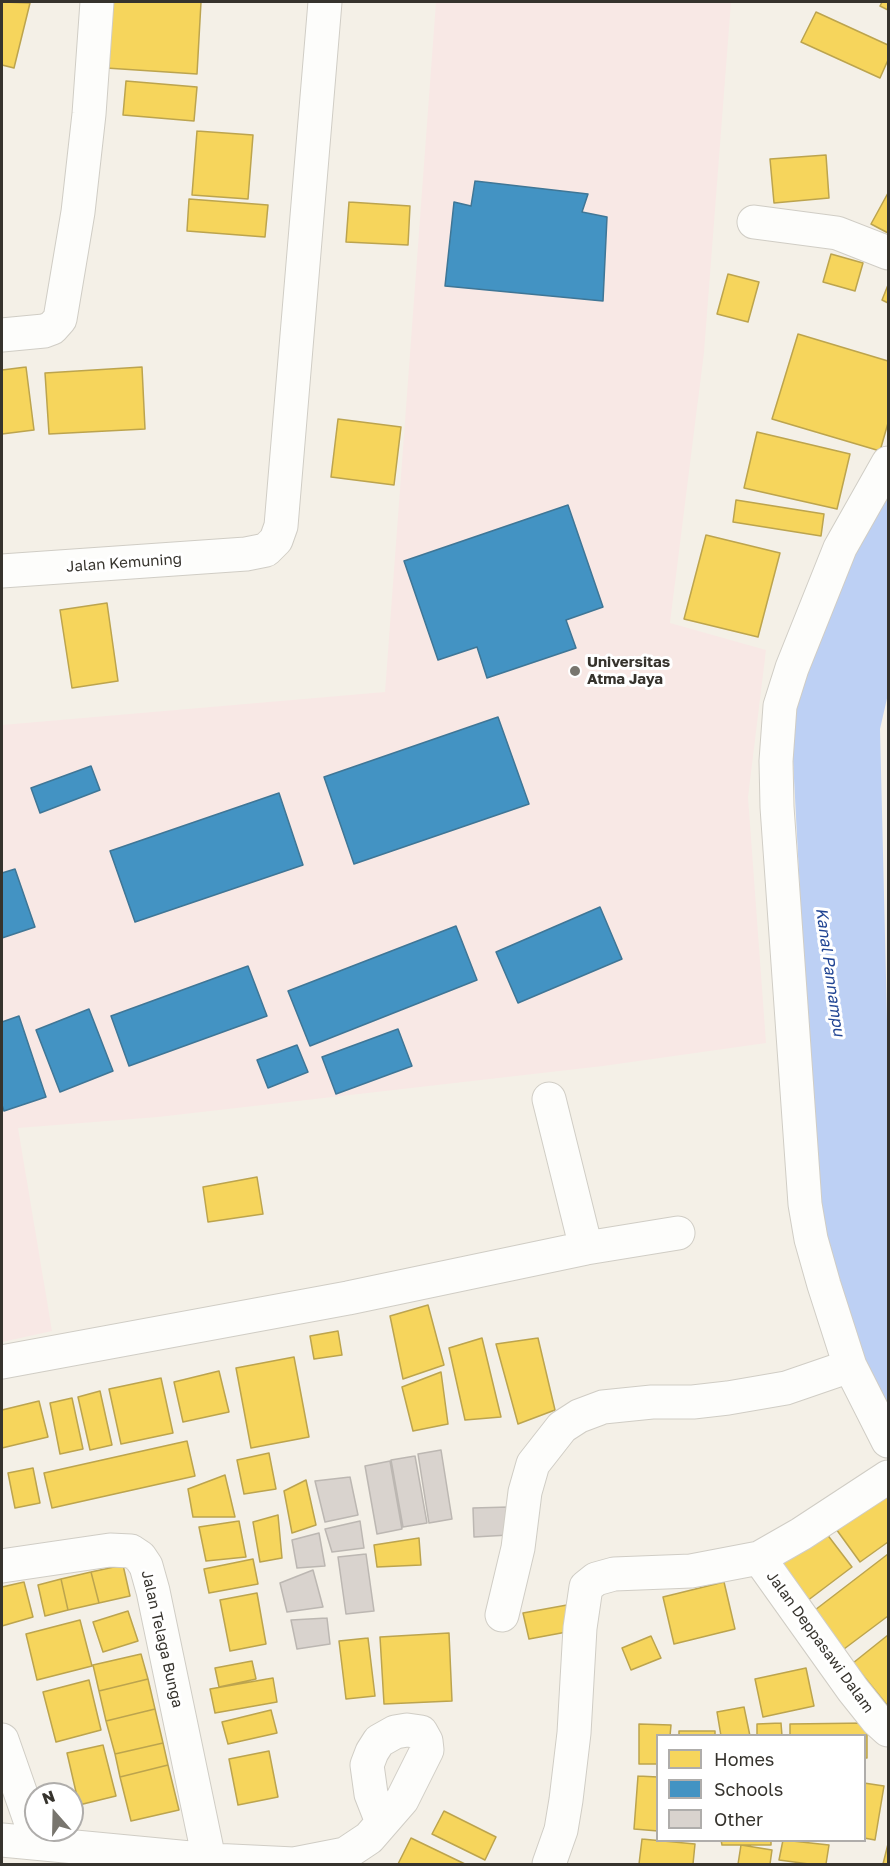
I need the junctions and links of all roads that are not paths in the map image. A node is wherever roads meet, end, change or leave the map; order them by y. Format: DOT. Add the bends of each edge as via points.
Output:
graph roads {
  1 [pos="97,2"];
  2 [pos="325,2"];
  3 [pos="754,222"];
  4 [pos="888,253"];
  5 [pos="2,335"];
  6 [pos="888,463"];
  7 [pos="2,572"];
  8 [pos="549,1099"];
  9 [pos="678,1233"];
  10 [pos="586,1248"];
  11 [pos="2,1362"];
  12 [pos="850,1366"];
  13 [pos="888,1442"];
  14 [pos="888,1477"];
  15 [pos="759,1558"];
  16 [pos="2,1566"];
  17 [pos="502,1615"];
  18 [pos="888,1730"];
  19 [pos="2,1740"];
  20 [pos="382,1822"];
  21 [pos="2,1840"];
  22 [pos="38,1843"];
  23 [pos="210,1862"];
  24 [pos="549,1864"];
  1 -- 5 [label="street" via="90,114 60,319 44,331"];
  2 -- 7 [label="street, Jalan Kemuning" via="281,526 276,540 266,550 246,554"];
  3 -- 4 [label="street" via="837,233"];
  6 -- 12 [label="street" via="840,548 792,668 780,706 776,761 805,1204 811,1239"];
  8 -- 10 [label="street"];
  9 -- 10 [label="street"];
  10 -- 11 [label="street" via="348,1298"];
  12 -- 13 [label="street"];
  12 -- 17 [label="street" via="786,1388 738,1396 603,1407 562,1427 533,1464"];
  14 -- 15 [label="street, Jalan Deppasawi Dalam"];
  15 -- 18 [label="street, Jalan Deppasawi Dalam" via="853,1690"];
  15 -- 24 [label="street" via="691,1570 614,1574 596,1579 586,1587 568,1790 561,1830"];
  16 -- 23 [label="street, Jalan Telaga Bunga" via="110,1550 131,1551 140,1557 153,1592"];
  19 -- 22 [label="street"];
  20 -- 23 [label="street" via="369,1838 345,1854 294,1864"];
  21 -- 22 [label="street"];
  22 -- 23 [label="street"];
}
